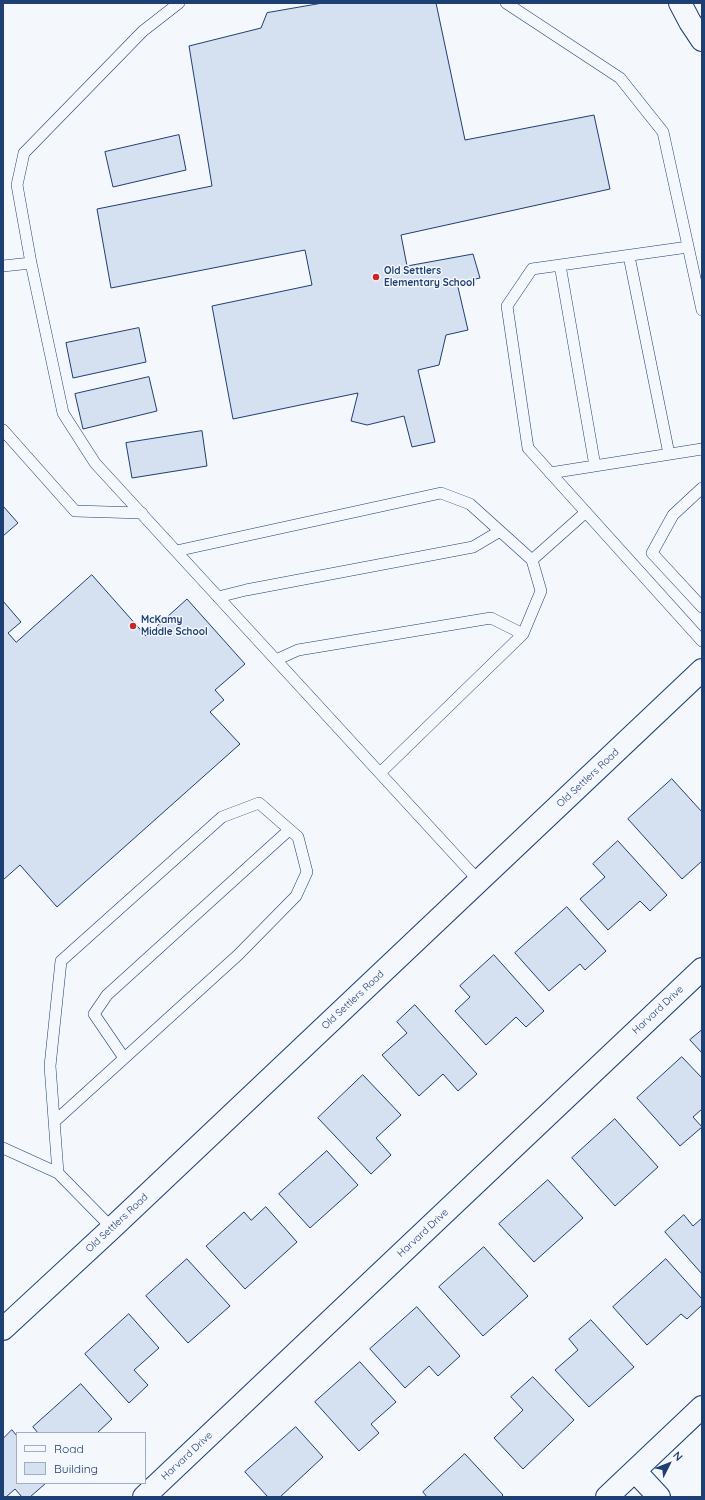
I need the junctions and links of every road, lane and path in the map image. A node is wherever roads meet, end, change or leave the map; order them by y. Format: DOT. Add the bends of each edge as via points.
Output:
graph roads {
  1 [pos="179,3"];
  2 [pos="506,3"];
  3 [pos="680,3"];
  4 [pos="702,40"];
  5 [pos="688,247"];
  6 [pos="629,256"];
  7 [pos="5,263"];
  8 [pos="30,263"];
  9 [pos="560,265"];
  10 [pos="702,310"];
  11 [pos="3,430"];
  12 [pos="702,449"];
  13 [pos="669,454"];
  14 [pos="595,466"];
  15 [pos="550,473"];
  16 [pos="702,488"];
  17 [pos="586,512"];
  18 [pos="142,513"];
  19 [pos="500,531"];
  20 [pos="176,551"];
  21 [pos="532,560"];
  22 [pos="218,597"];
  23 [pos="702,607"];
  24 [pos="523,634"];
  25 [pos="702,640"];
  26 [pos="276,660"];
  27 [pos="702,670"];
  28 [pos="380,773"];
  29 [pos="289,830"];
  30 [pos="479,881"];
  31 [pos="702,969"];
  32 [pos="124,1058"];
  33 [pos="54,1122"];
  34 [pos="3,1148"];
  35 [pos="58,1173"];
  36 [pos="112,1228"];
  37 [pos="3,1330"];
  38 [pos="702,1407"];
  39 [pos="635,1471"];
  40 [pos="144,1497"];
  41 [pos="607,1497"];
  42 [pos="659,1497"];
  1 -- 8 [label="lane" via="144,31 24,153 16,185"];
  2 -- 5 [label="lane" via="620,78 663,132"];
  3 -- 4 [label="street"];
  5 -- 6 [label="lane"];
  5 -- 10 [label="lane"];
  6 -- 9 [label="lane"];
  6 -- 13 [label="lane"];
  7 -- 8 [label="lane"];
  8 -- 18 [label="lane" via="63,413 95,463"];
  9 -- 14 [label="lane"];
  9 -- 15 [label="lane" via="532,269 507,306 528,448"];
  11 -- 18 [label="lane" via="75,511"];
  12 -- 13 [label="lane"];
  13 -- 14 [label="lane"];
  14 -- 15 [label="lane"];
  15 -- 17 [label="lane"];
  16 -- 23 [label="lane" via="673,515 652,554"];
  17 -- 21 [label="lane"];
  17 -- 25 [label="lane"];
  18 -- 20 [label="lane"];
  19 -- 20 [label="lane" via="470,504 441,493"];
  19 -- 21 [label="lane"];
  19 -- 22 [label="lane" via="473,547"];
  20 -- 22 [label="lane"];
  21 -- 24 [label="lane" via="541,590"];
  22 -- 26 [label="lane"];
  24 -- 26 [label="lane" via="491,618 298,650"];
  24 -- 28 [label="lane"];
  26 -- 28 [label="lane"];
  27 -- 30 [label="street, Old Settlers Road"];
  28 -- 30 [label="lane"];
  29 -- 32 [label="lane" via="298,837 307,872 296,896 238,955"];
  29 -- 32 [label="lane" via="107,995 94,1014"];
  29 -- 33 [label="lane" via="258,804 222,817 61,961 50,1066"];
  30 -- 36 [label="street, Old Settlers Road"];
  31 -- 40 [label="street, Harvard Drive"];
  32 -- 33 [label="lane"];
  33 -- 35 [label="lane"];
  34 -- 35 [label="lane"];
  35 -- 36 [label="lane"];
  36 -- 37 [label="street, Old Settlers Road"];
  38 -- 39 [label="street"];
  39 -- 41 [label="street"];
  39 -- 42 [label="street"];
}
